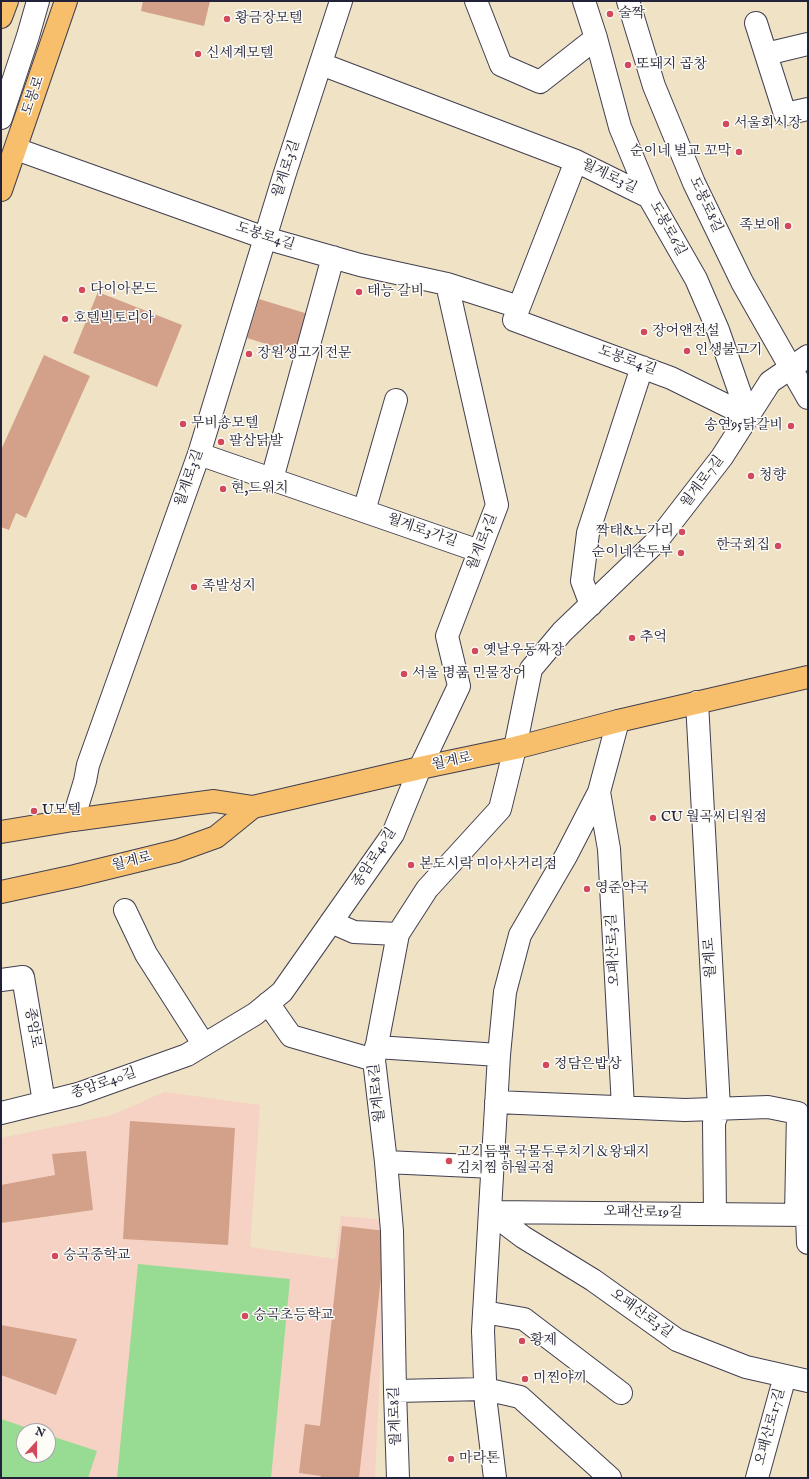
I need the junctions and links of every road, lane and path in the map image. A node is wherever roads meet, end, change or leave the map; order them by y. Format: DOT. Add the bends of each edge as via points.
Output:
graph roads {
  1 [pos="6,1"];
  2 [pos="29,1"];
  3 [pos="38,1"];
  4 [pos="66,1"];
  5 [pos="341,1"];
  6 [pos="476,1"];
  7 [pos="584,1"];
  8 [pos="628,1"];
  9 [pos="1,17"];
  10 [pos="756,23"];
  11 [pos="596,38"];
  12 [pos="808,44"];
  13 [pos="766,54"];
  14 [pos="321,64"];
  15 [pos="1,90"];
  16 [pos="808,109"];
  17 [pos="1,118"];
  18 [pos="16,149"];
  19 [pos="576,161"];
  20 [pos="1,190"];
  21 [pos="649,197"];
  22 [pos="265,238"];
  23 [pos="333,257"];
  24 [pos="447,284"];
  25 [pos="519,307"];
  26 [pos="799,362"];
  27 [pos="642,367"];
  28 [pos="808,398"];
  29 [pos="396,400"];
  30 [pos="748,416"];
  31 [pos="199,454"];
  32 [pos="272,480"];
  33 [pos="364,511"];
  34 [pos="479,551"];
  35 [pos="591,605"];
  36 [pos="808,677"];
  37 [pos="697,702"];
  38 [pos="618,721"];
  39 [pos="515,748"];
  40 [pos="420,768"];
  41 [pos="599,792"];
  42 [pos="253,807"];
  43 [pos="73,820"];
  44 [pos="1,832"];
  45 [pos="1,892"];
  46 [pos="125,910"];
  47 [pos="331,922"];
  48 [pos="398,934"];
  49 [pos="1,980"];
  50 [pos="268,1003"];
  51 [pos="204,1045"];
  52 [pos="375,1054"];
  53 [pos="499,1055"];
  54 [pos="44,1102"];
  55 [pos="496,1102"];
  56 [pos="623,1108"];
  57 [pos="719,1108"];
  58 [pos="1,1113"];
  59 [pos="386,1162"];
  60 [pos="493,1167"];
  61 [pos="490,1212"];
  62 [pos="714,1214"];
  63 [pos="804,1215"];
  64 [pos="808,1243"];
  65 [pos="484,1312"];
  66 [pos="785,1376"];
  67 [pos="808,1381"];
  68 [pos="486,1389"];
  69 [pos="395,1391"];
  70 [pos="621,1393"];
  71 [pos="398,1478"];
  72 [pos="495,1478"];
  73 [pos="610,1478"];
  74 [pos="757,1478"];
  1 -- 9 [label="main road"];
  2 -- 15 [label="street" via="14,56"];
  3 -- 17 [label="street"];
  4 -- 18 [label="main road, 도봉로"];
  5 -- 14 [label="street, 월계로3길"];
  6 -- 11 [label="street" via="501,65 540,82"];
  7 -- 11 [label="street, 도봉로6길"];
  8 -- 26 [label="street, 도봉로8길" via="654,86 694,183 742,282"];
  10 -- 13 [label="street"];
  11 -- 21 [label="street, 도봉로6길" via="620,127"];
  12 -- 13 [label="street"];
  13 -- 16 [label="street" via="784,114"];
  14 -- 19 [label="street, 월계로3길"];
  14 -- 22 [label="street, 월계로3길"];
  18 -- 20 [label="main road, 도봉로"];
  18 -- 22 [label="street, 도봉로4길"];
  19 -- 21 [label="street, 월계로3길"];
  19 -- 25 [label="street, 도봉로4길"];
  21 -- 30 [label="street, 도봉로6길" via="696,279 718,330"];
  22 -- 23 [label="street, 도봉로4길"];
  22 -- 31 [label="street, 월계로3길"];
  23 -- 24 [label="street, 도봉로4길"];
  23 -- 32 [label="street"];
  24 -- 25 [label="street, 도봉로4길"];
  24 -- 34 [label="street, 월계로5길" via="497,504"];
  25 -- 27 [label="street, 도봉로4길" via="514,320"];
  26 -- 28 [label="street, 도봉로8길"];
  26 -- 30 [label="street, 월계로7길" via="770,382"];
  27 -- 30 [label="street, 도봉로4길" via="671,378"];
  27 -- 35 [label="street" via="588,533 582,581"];
  29 -- 33 [label="street"];
  30 -- 35 [label="street, 월계로7길" via="722,457 657,541"];
  31 -- 32 [label="street, 월계로3가길"];
  31 -- 43 [label="street, 월계로3길" via="88,765"];
  32 -- 33 [label="street, 월계로3가길"];
  33 -- 34 [label="street, 월계로3가길"];
  34 -- 40 [label="street, 월계로5길" via="447,636 459,686"];
  35 -- 39 [label="street, 월계로7길" via="562,632 531,668"];
  36 -- 37 [label="main road, 월계로"];
  37 -- 38 [label="main road, 월계로"];
  37 -- 57 [label="street, 월계로"];
  38 -- 39 [label="main road, 월계로"];
  38 -- 41 [label="street, 오패산로3길"];
  39 -- 40 [label="main road, 월계로"];
  39 -- 48 [label="street, 월계로8길" via="500,809 427,889"];
  40 -- 42 [label="main road, 월계로"];
  40 -- 47 [label="street, 종암로40길" via="392,834"];
  41 -- 53 [label="street, 오패산로3길" via="566,856 520,935 505,992"];
  41 -- 56 [label="street, 오패산로3길" via="608,849"];
  42 -- 43 [label="main road, 월계로" via="214,801"];
  42 -- 45 [label="main road, 월계로" via="216,836 177,851"];
  43 -- 44 [label="main road, 월계로"];
  46 -- 51 [label="street" via="146,954"];
  47 -- 48 [label="street" via="354,932"];
  47 -- 50 [label="street, 종암로40길" via="282,992"];
  48 -- 52 [label="street, 월계로8길"];
  49 -- 54 [label="street, 종암로" via="24,977"];
  50 -- 51 [label="street, 종암로40길" via="255,1014"];
  50 -- 52 [label="street" via="291,1036"];
  51 -- 54 [label="street, 종암로40길" via="187,1055 78,1094"];
  52 -- 53 [label="street"];
  52 -- 59 [label="street, 월계로8길"];
  53 -- 55 [label="street, 오패산로3길"];
  54 -- 58 [label="street, 종암로40길"];
  55 -- 56 [label="street"];
  55 -- 60 [label="street, 오패산로3길"];
  56 -- 57 [label="street"];
  57 -- 62 [label="street, 월계로" via="714,1123"];
  57 -- 63 [label="street" via="768,1107 798,1113"];
  59 -- 60 [label="street"];
  59 -- 69 [label="street, 월계로8길" via="392,1231"];
  60 -- 61 [label="street, 오패산로3길"];
  61 -- 62 [label="street, 오패산로19길"];
  61 -- 65 [label="street, 오패산로3길"];
  61 -- 66 [label="street, 오패산로3길" via="523,1237 593,1280 676,1340 746,1367"];
  62 -- 63 [label="street, 오패산로19길"];
  63 -- 64 [label="street"];
  65 -- 68 [label="street, 오패산로3길"];
  65 -- 70 [label="street" via="524,1319"];
  66 -- 67 [label="street, 오패산로3길"];
  66 -- 74 [label="street, 오패산로17길"];
  68 -- 69 [label="street"];
  68 -- 72 [label="street, 오패산로3길"];
  68 -- 73 [label="street" via="520,1397"];
  69 -- 71 [label="street, 월계로8길"];
}
